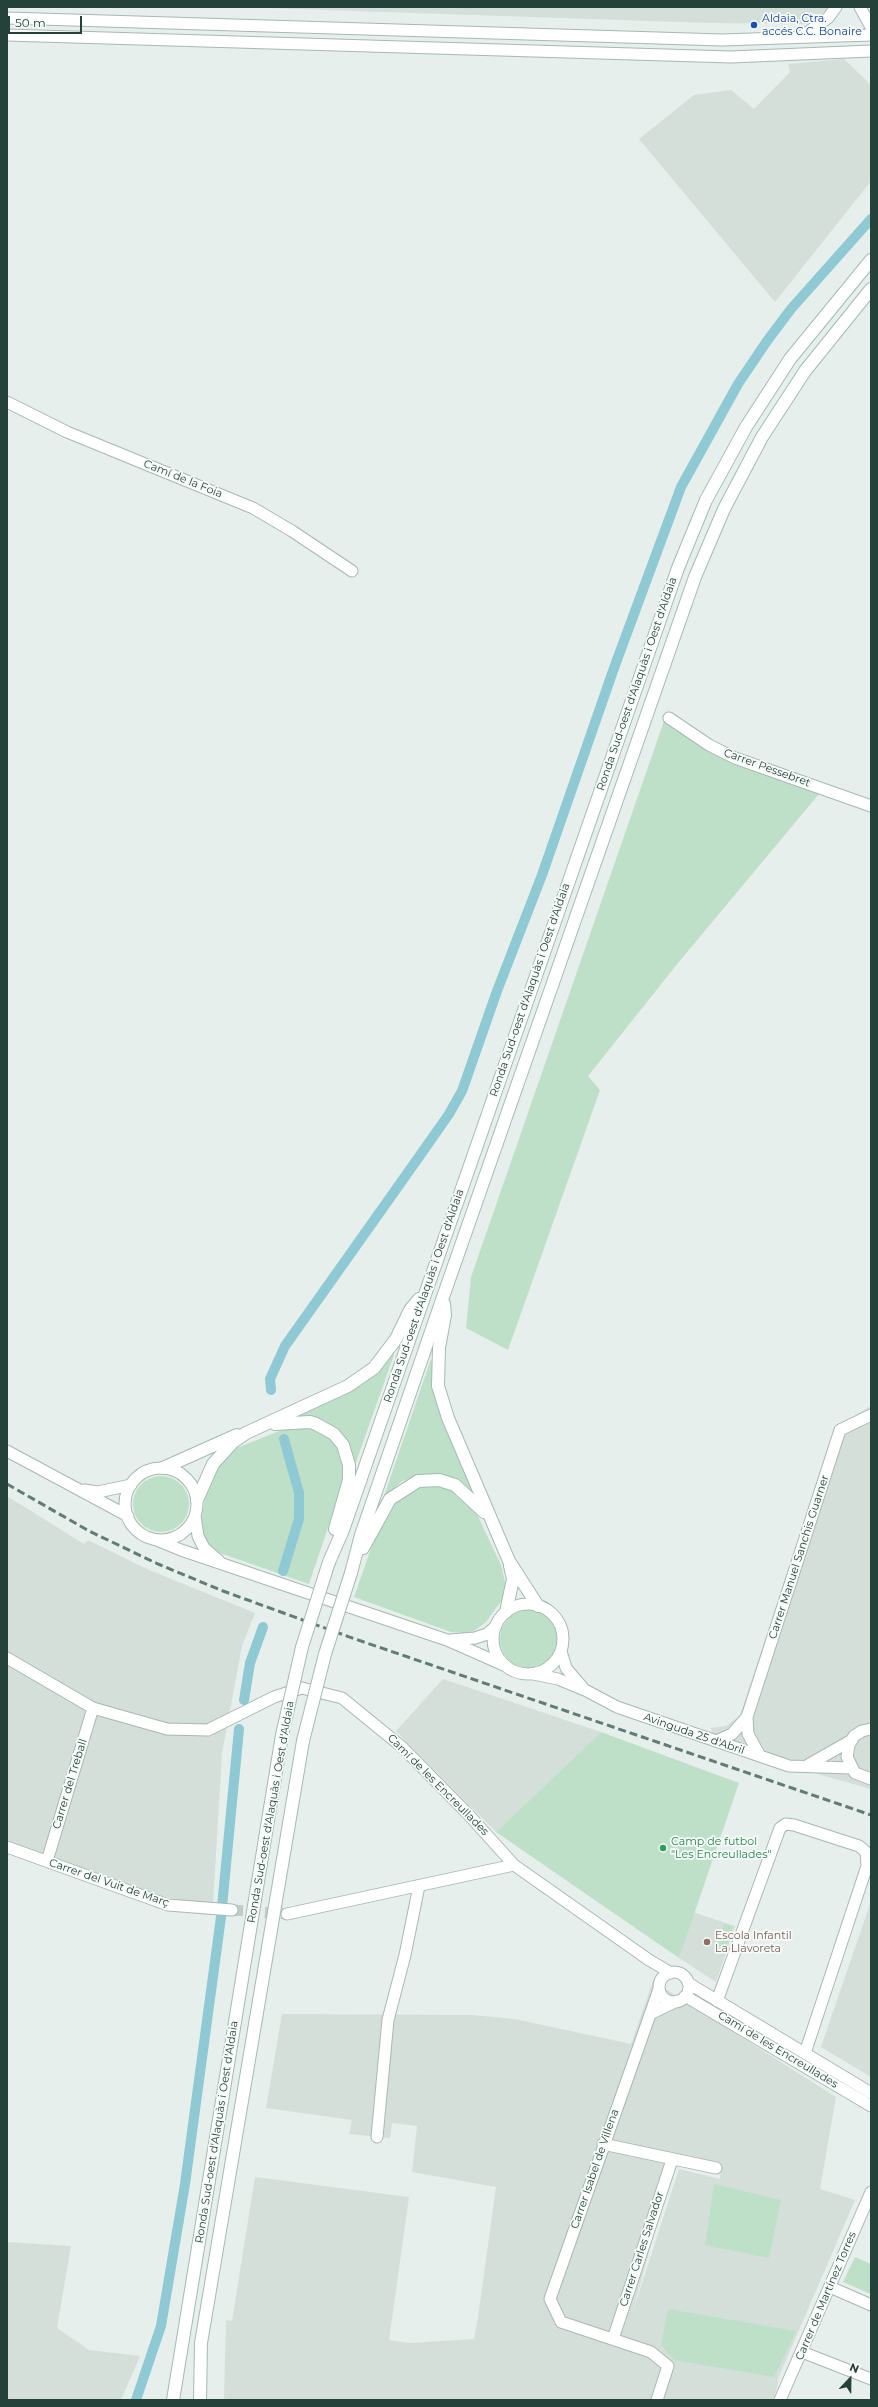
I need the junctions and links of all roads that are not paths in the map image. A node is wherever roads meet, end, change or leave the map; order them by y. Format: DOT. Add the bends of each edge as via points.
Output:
graph roads {
  1 [pos="836,7"];
  2 [pos="860,7"];
  3 [pos="7,18"];
  4 [pos="871,27"];
  5 [pos="7,35"];
  6 [pos="871,35"];
  7 [pos="801,37"];
  8 [pos="871,51"];
  9 [pos="871,260"];
  10 [pos="871,289"];
  11 [pos="7,402"];
  12 [pos="352,571"];
  13 [pos="670,718"];
  14 [pos="871,806"];
  15 [pos="425,1291"];
  16 [pos="443,1297"];
  17 [pos="871,1416"];
  18 [pos="262,1426"];
  19 [pos="246,1434"];
  20 [pos="7,1451"];
  21 [pos="163,1468"];
  22 [pos="131,1485"];
  23 [pos="74,1488"];
  24 [pos="197,1500"];
  25 [pos="128,1516"];
  26 [pos="195,1516"];
  27 [pos="490,1520"];
  28 [pos="154,1539"];
  29 [pos="509,1561"];
  30 [pos="329,1562"];
  31 [pos="226,1566"];
  32 [pos="351,1572"];
  33 [pos="538,1606"];
  34 [pos="506,1612"];
  35 [pos="496,1626"];
  36 [pos="447,1640"];
  37 [pos="561,1651"];
  38 [pos="7,1658"];
  39 [pos="506,1666"];
  40 [pos="534,1674"];
  41 [pos="587,1691"];
  42 [pos="93,1708"];
  43 [pos="747,1717"];
  44 [pos="870,1728"];
  45 [pos="852,1740"];
  46 [pos="716,1741"];
  47 [pos="760,1756"];
  48 [pos="806,1766"];
  49 [pos="851,1768"];
  50 [pos="871,1779"];
  51 [pos="859,1846"];
  52 [pos="7,1847"];
  53 [pos="871,1847"];
  54 [pos="47,1861"];
  55 [pos="514,1865"];
  56 [pos="419,1886"];
  57 [pos="232,1910"];
  58 [pos="287,1914"];
  59 [pos="649,1960"];
  60 [pos="672,1973"];
  61 [pos="688,1982"];
  62 [pos="659,1986"];
  63 [pos="681,1999"];
  64 [pos="717,2000"];
  65 [pos="650,2014"];
  66 [pos="805,2053"];
  67 [pos="871,2094"];
  68 [pos="871,2106"];
  69 [pos="377,2138"];
  70 [pos="603,2144"];
  71 [pos="672,2160"];
  72 [pos="716,2168"];
  73 [pos="870,2197"];
  74 [pos="830,2287"];
  75 [pos="871,2305"];
  76 [pos="613,2339"];
  77 [pos="802,2352"];
  78 [pos="871,2379"];
  79 [pos="173,2400"];
  80 [pos="200,2400"];
  81 [pos="657,2400"];
  82 [pos="780,2400"];
  1 -- 7 [label="street" via="828,18"];
  2 -- 4 [label="street"];
  3 -- 7 [label="street" via="722,40"];
  5 -- 8 [label="street" via="732,57"];
  6 -- 7 [label="street"];
  9 -- 15 [label="main road, Ronda Sud-oest d'Alaquàs i Oest d'Aldaia" via="790,359 746,427 706,500 646,657"];
  10 -- 16 [label="main road, Ronda Sud-oest d'Alaquàs i Oest d'Aldaia" via="805,371 762,437 724,509 695,577"];
  11 -- 12 [label="street, Camí de la Foia" via="67,432 253,508"];
  13 -- 14 [label="street, Carrer Pessebret" via="709,745 736,758"];
  15 -- 18 [label="main road" via="410,1310 396,1339 374,1368 348,1386"];
  15 -- 30 [label="main road, Ronda Sud-oest d'Alaquàs i Oest d'Aldaia" via="343,1530"];
  16 -- 27 [label="main road" via="445,1315 439,1348 438,1386 448,1418"];
  16 -- 32 [label="main road, Ronda Sud-oest d'Alaquàs i Oest d'Aldaia" via="361,1535"];
  17 -- 43 [label="street, Carrer Manuel Sanchis Guarner" via="840,1430"];
  18 -- 19 [label="main road"];
  18 -- 30 [label="main road" via="310,1422 328,1430 343,1445 349,1465 349,1480 331,1542"];
  19 -- 21 [label="main road" via="226,1439"];
  19 -- 24 [label="main road" via="221,1454 213,1464"];
  20 -- 23 [label="street"];
  21 -- 22 [label="street" via="145,1472"];
  21 -- 24 [label="street" via="173,1470 186,1478"];
  22 -- 23 [label="street" via="98,1492"];
  22 -- 25 [label="street" via="126,1500"];
  23 -- 25 [label="street"];
  24 -- 26 [label="street"];
  25 -- 28 [label="street" via="138,1531"];
  26 -- 28 [label="street" via="191,1524 179,1535 167,1539"];
  26 -- 31 [label="street" via="198,1536 204,1548"];
  27 -- 29 [label="main road"];
  27 -- 32 [label="main road" via="456,1485 431,1479 412,1483 390,1499"];
  28 -- 31 [label="street"];
  29 -- 33 [label="main road"];
  29 -- 34 [label="main road" via="513,1579"];
  30 -- 79 [label="main road, Ronda Sud-oest d'Alaquàs i Oest d'Aldaia, bridge" via="302,1647 282,1735"];
  31 -- 36 [label="street"];
  32 -- 80 [label="main road, Ronda Sud-oest d'Alaquàs i Oest d'Aldaia, bridge" via="325,1654 303,1741 201,2343"];
  33 -- 34 [label="street" via="516,1606"];
  33 -- 37 [label="street" via="549,1611 559,1624 563,1640"];
  34 -- 35 [label="street"];
  35 -- 36 [label="street" via="487,1634 475,1638"];
  35 -- 39 [label="street" via="494,1648"];
  36 -- 39 [label="street"];
  37 -- 40 [label="street" via="550,1666"];
  37 -- 41 [label="street, Avinguda 25 d'Abril" via="566,1668"];
  38 -- 42 [label="street, Camí de les Encreullades"];
  39 -- 40 [label="street" via="524,1674"];
  40 -- 41 [label="street, Avinguda 25 d'Abril" via="558,1679"];
  41 -- 46 [label="street, Avinguda 25 d'Abril" via="617,1707"];
  42 -- 54 [label="street, Carrer del Treball"];
  42 -- 55 [label="street, Camí de les Encreullades" via="167,1729 208,1730 274,1697 302,1688 342,1698 398,1743"];
  43 -- 46 [label="street, Carrer Manuel Sanchis Guarner" via="732,1734"];
  43 -- 47 [label="street, Carrer Manuel Sanchis Guarner" via="748,1734"];
  44 -- 45 [label="street" via="858,1733"];
  45 -- 48 [label="street"];
  45 -- 49 [label="street" via="847,1751"];
  46 -- 47 [label="street, Avinguda 25 d'Abril"];
  47 -- 48 [label="street, Avinguda 25 d'Abril" via="793,1767"];
  48 -- 49 [label="street, Avinguda 25 d'Abril"];
  49 -- 50 [label="street" via="861,1777"];
  51 -- 53 [label="street"];
  51 -- 64 [label="street" via="794,1825 786,1824 780,1828"];
  51 -- 66 [label="street" via="866,1852 867,1866"];
  52 -- 54 [label="street, Carrer del Vuit de Març"];
  54 -- 57 [label="street, Carrer del Vuit de Març" via="168,1905"];
  55 -- 56 [label="street"];
  55 -- 59 [label="street, Camí de les Encreullades"];
  56 -- 58 [label="street"];
  56 -- 69 [label="street" via="388,2020"];
  59 -- 60 [label="street, Camí de les Encreullades"];
  59 -- 62 [label="street"];
  60 -- 61 [label="street" via="682,1975"];
  60 -- 62 [label="street" via="664,1976"];
  61 -- 63 [label="street"];
  61 -- 64 [label="street, Camí de les Encreullades"];
  62 -- 63 [label="street" via="664,1998"];
  62 -- 65 [label="street, Carrer Isabel de Villena"];
  63 -- 65 [label="street"];
  63 -- 68 [label="street, Camí de les Encreullades"];
  64 -- 66 [label="street, Camí de les Encreullades"];
  65 -- 70 [label="street, Carrer Isabel de Villena"];
  66 -- 67 [label="street, Camí de les Encreullades"];
  70 -- 71 [label="street"];
  70 -- 76 [label="street, Carrer Isabel de Villena" via="550,2299 561,2322"];
  71 -- 72 [label="street"];
  71 -- 76 [label="street, Carrer Carles Salvador"];
  73 -- 74 [label="street, Carrer de Martínez Torres"];
  74 -- 75 [label="street"];
  74 -- 77 [label="street, Carrer de Martínez Torres"];
  76 -- 81 [label="street" via="651,2352 668,2366"];
  77 -- 78 [label="street"];
  77 -- 82 [label="street, Carrer de Martínez Torres"];
}
